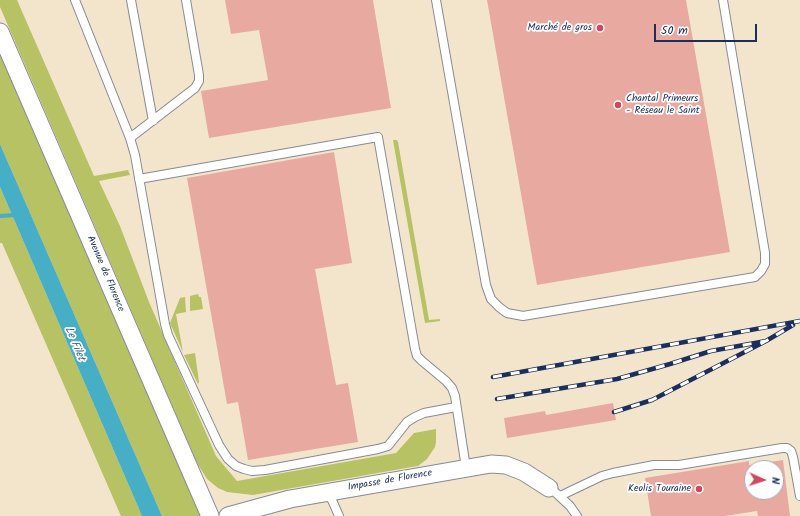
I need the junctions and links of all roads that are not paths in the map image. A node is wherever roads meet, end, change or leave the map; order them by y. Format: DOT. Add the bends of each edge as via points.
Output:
graph roads {
  1 [pos="75,0"];
  2 [pos="131,0"];
  3 [pos="186,0"];
  4 [pos="436,0"];
  5 [pos="723,0"];
  6 [pos="0,32"];
  7 [pos="153,121"];
  8 [pos="130,138"];
  9 [pos="139,179"];
  10 [pos="456,407"];
  11 [pos="466,468"];
  12 [pos="325,492"];
  13 [pos="554,492"];
  14 [pos="800,496"];
  15 [pos="210,516"];
  16 [pos="228,516"];
  17 [pos="339,516"];
  18 [pos="577,516"];
  1 -- 8 [label="lane"];
  2 -- 7 [label="lane"];
  3 -- 7 [label="lane" via="199,81 195,88"];
  4 -- 5 [label="lane" via="486,285 491,299 499,307 508,313 523,316 755,277 761,271 765,264 765,253"];
  6 -- 15 [label="street, Avenue de Florence"];
  7 -- 8 [label="lane"];
  8 -- 9 [label="lane"];
  9 -- 10 [label="lane" via="378,137 417,356 452,388"];
  9 -- 10 [label="lane" via="164,324 219,445 236,466 252,471 265,470 378,449 388,446 407,422 415,417"];
  10 -- 11 [label="lane"];
  11 -- 12 [label="street, Impasse de Florence"];
  11 -- 13 [label="street, Impasse de Florence" via="491,464 506,466 524,472"];
  12 -- 16 [label="street, Impasse de Florence"];
  12 -- 17 [label="lane" via="332,500"];
  13 -- 14 [label="lane" via="613,473 654,465 679,465 787,448 794,457"];
  13 -- 18 [label="lane"];
}
